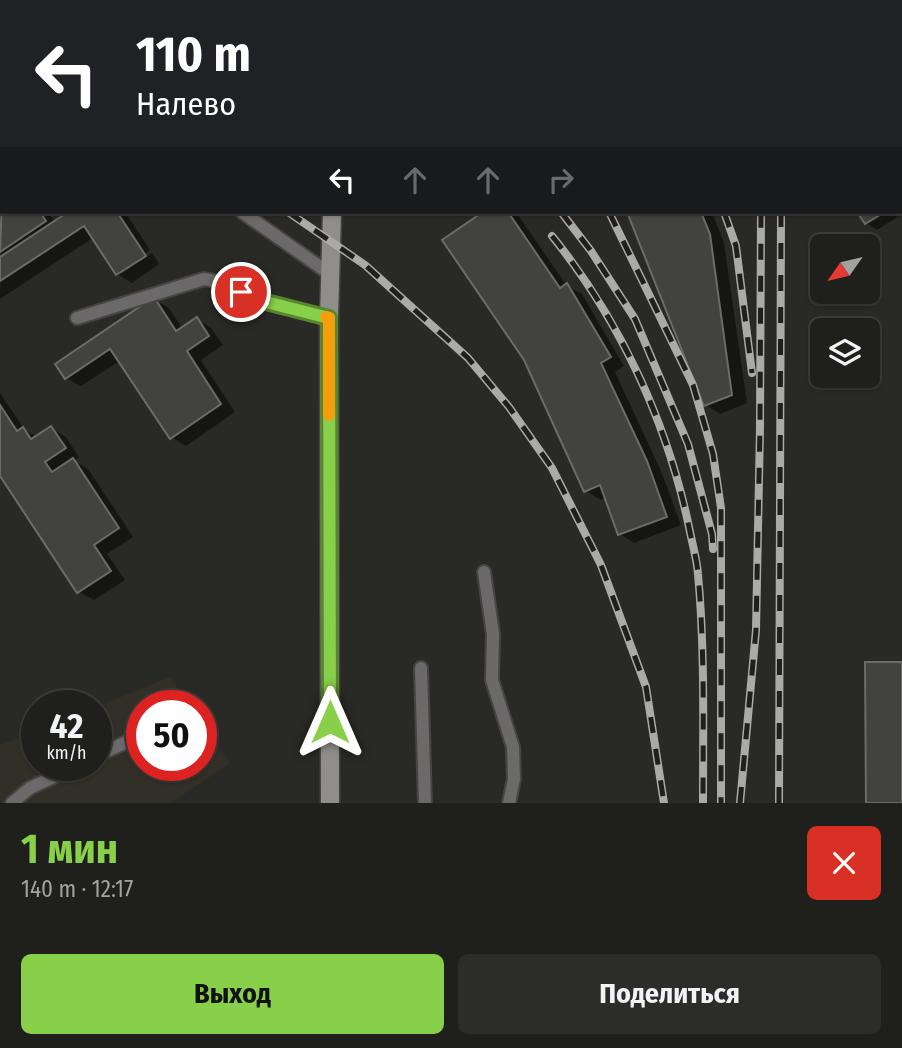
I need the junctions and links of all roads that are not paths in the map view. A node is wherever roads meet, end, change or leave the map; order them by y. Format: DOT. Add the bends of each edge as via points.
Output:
graph roads {
  1 [pos="245,214"];
  2 [pos="332,214"];
  3 [pos="330,274"];
  4 [pos="77,318"];
  5 [pos="329,318"];
  6 [pos="484,572"];
  7 [pos="421,668"];
  8 [pos="45,781"];
  9 [pos="12,803"];
  10 [pos="330,803"];
  11 [pos="425,803"];
  12 [pos="509,803"];
  1 -- 3 [label="lane"];
  2 -- 3 [label="main road"];
  3 -- 5 [label="main road"];
  4 -- 5 [label="lane" via="204,279 225,283 258,300"];
  5 -- 10 [label="main road"];
  6 -- 12 [label="lane" via="493,634 492,680 513,747"];
  7 -- 11 [label="lane"];
  8 -- 9 [label="lane"];
}
